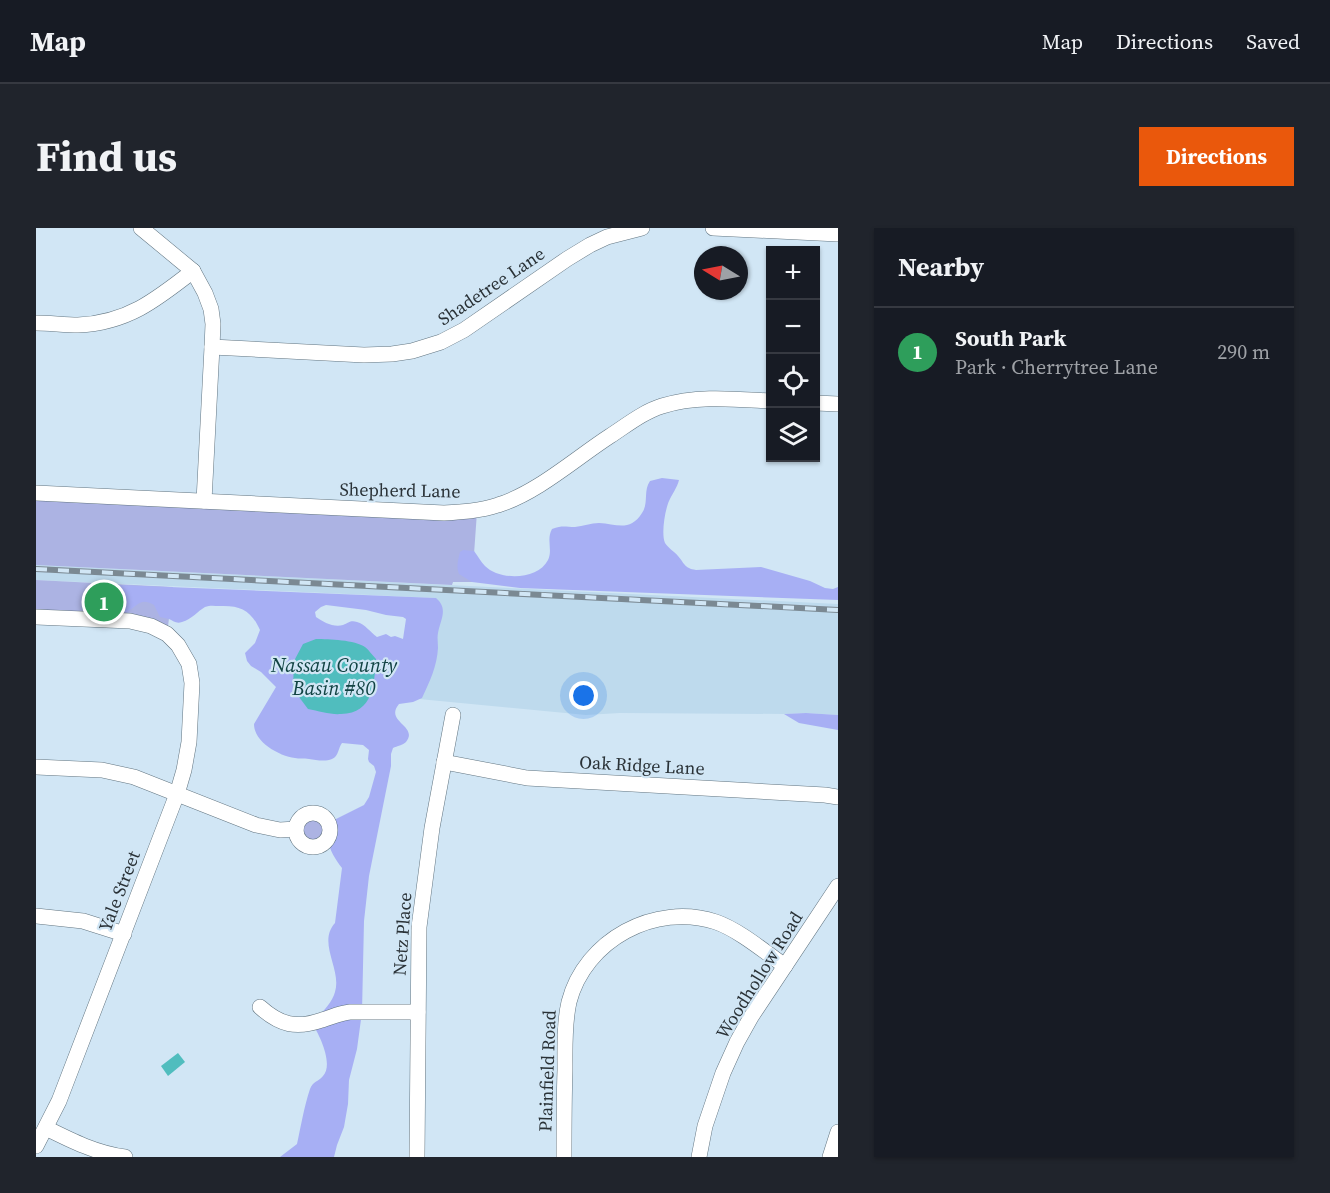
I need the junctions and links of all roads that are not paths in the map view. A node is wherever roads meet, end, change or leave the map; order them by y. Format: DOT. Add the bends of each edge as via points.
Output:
graph roads {
  1 [pos="141,228"];
  2 [pos="642,228"];
  3 [pos="713,228"];
  4 [pos="765,229"];
  5 [pos="838,234"];
  6 [pos="193,271"];
  7 [pos="36,323"];
  8 [pos="212,347"];
  9 [pos="766,401"];
  10 [pos="820,403"];
  11 [pos="838,404"];
  12 [pos="36,493"];
  13 [pos="204,501"];
  14 [pos="36,617"];
  15 [pos="453,715"];
  16 [pos="444,762"];
  17 [pos="36,767"];
  18 [pos="177,794"];
  19 [pos="838,797"];
  20 [pos="296,829"];
  21 [pos="838,886"];
  22 [pos="36,916"];
  23 [pos="124,934"];
  24 [pos="785,966"];
  25 [pos="260,1007"];
  26 [pos="418,1012"];
  27 [pos="45,1128"];
  28 [pos="838,1132"];
  29 [pos="36,1146"];
  30 [pos="124,1157"];
  31 [pos="417,1157"];
  32 [pos="564,1157"];
  33 [pos="699,1157"];
  34 [pos="830,1157"];
  1 -- 6 [label="street"];
  2 -- 8 [label="street, Shadetree Lane" via="590,245 464,330 412,351 364,354"];
  3 -- 4 [label="street"];
  4 -- 5 [label="street"];
  6 -- 7 [label="street" via="160,297 108,321 78,325"];
  6 -- 8 [label="street" via="211,309"];
  8 -- 13 [label="street"];
  9 -- 13 [label="street, Shepherd Lane" via="718,398 660,407 518,497 471,511 444,513"];
  10 -- 11 [label="street"];
  12 -- 13 [label="street, Shepherd Lane"];
  14 -- 18 [label="street, Yale Street" via="130,621 151,626 175,642 189,664 192,683 189,742"];
  15 -- 16 [label="street, Netz Place"];
  16 -- 19 [label="street, Oak Ridge Lane" via="527,778"];
  16 -- 26 [label="street, Netz Place" via="419,927"];
  17 -- 18 [label="street" via="102,770 134,777"];
  18 -- 20 [label="street" via="256,825"];
  18 -- 23 [label="street, Yale Street"];
  21 -- 24 [label="street, Woodhollow Road"];
  22 -- 23 [label="street" via="83,921"];
  23 -- 27 [label="street, Yale Street"];
  24 -- 32 [label="street, Plainfield Road" via="724,925 696,918 654,920 617,936 596,953 574,988 569,1004"];
  24 -- 33 [label="street, Woodhollow Road" via="751,1017 723,1073"];
  25 -- 26 [label="street" via="290,1025 350,1012"];
  26 -- 31 [label="street, Netz Place"];
  27 -- 29 [label="street, Yale Street"];
  27 -- 30 [label="street" via="88,1149"];
  28 -- 34 [label="street"];
}
